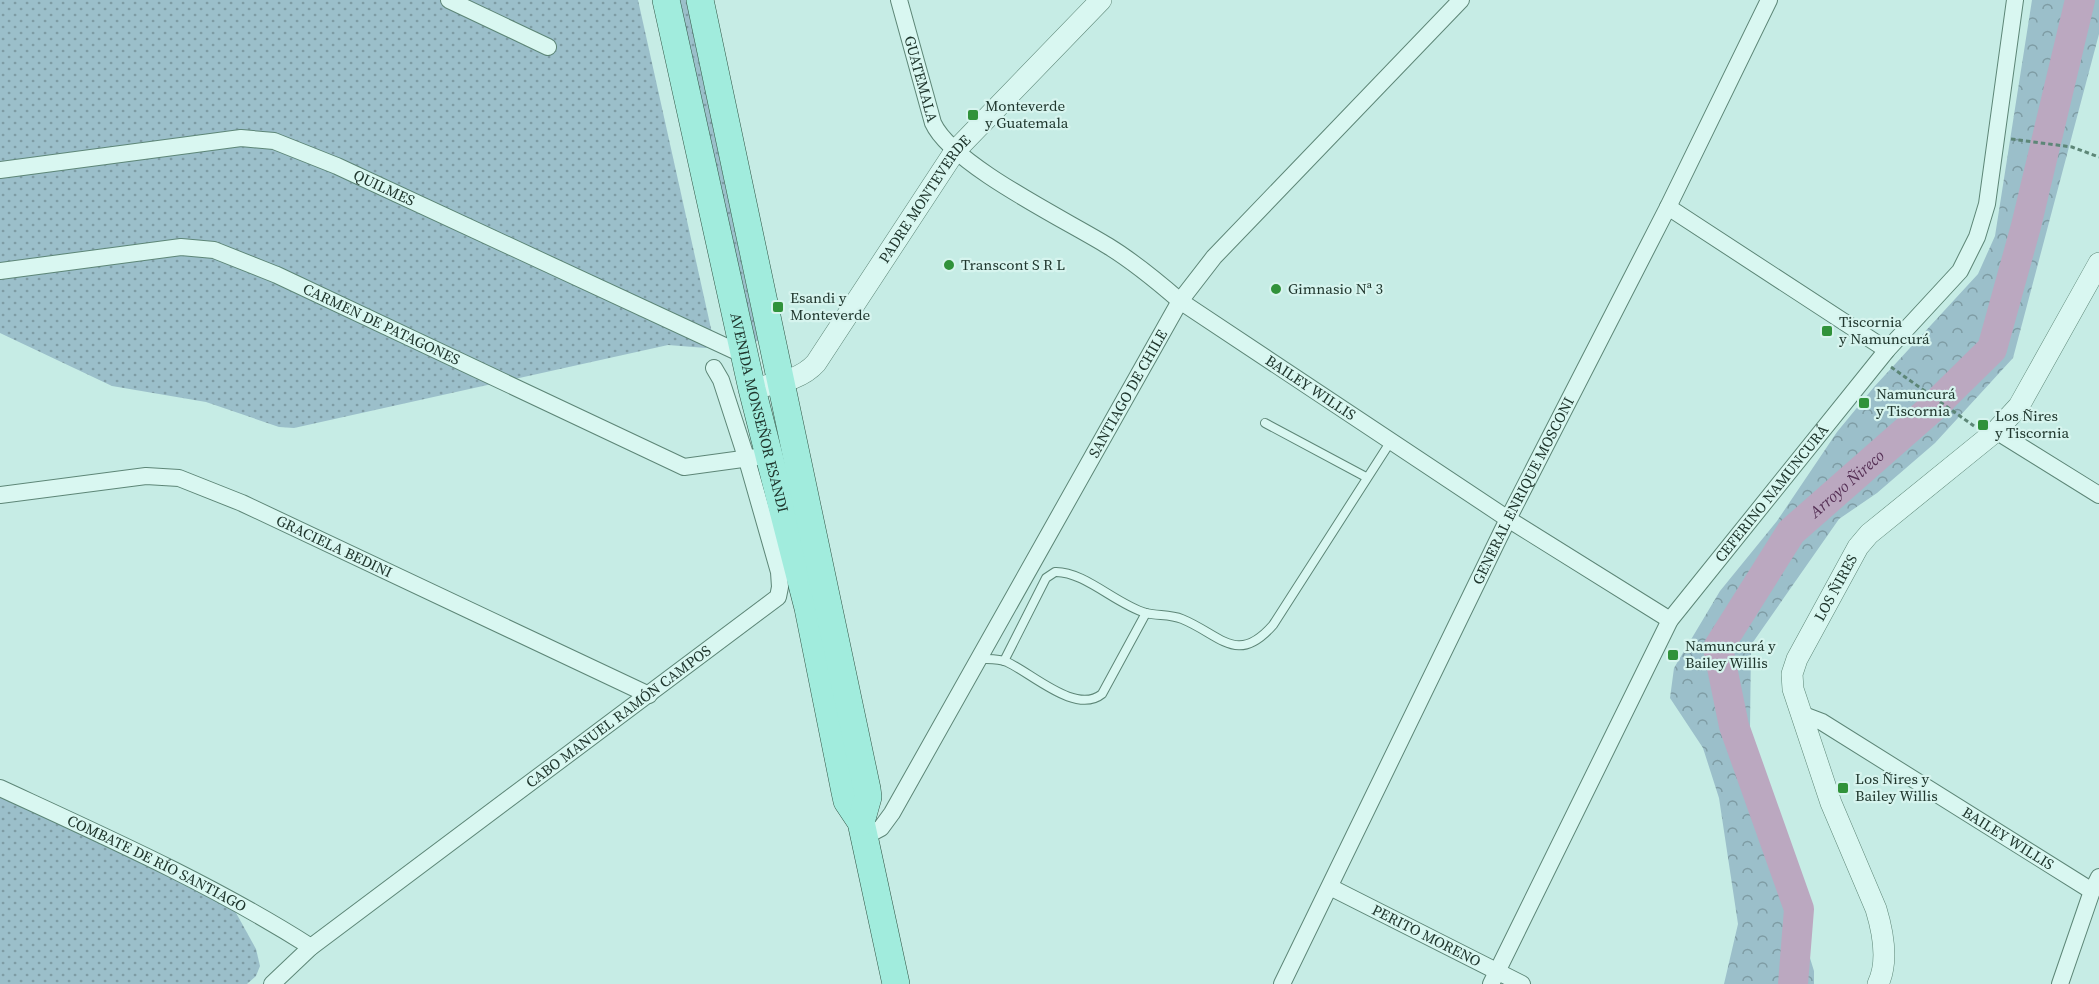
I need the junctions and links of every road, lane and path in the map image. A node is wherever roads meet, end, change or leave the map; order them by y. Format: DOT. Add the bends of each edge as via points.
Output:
graph roads {
  1 [pos="449,0"];
  2 [pos="666,0"];
  3 [pos="700,0"];
  4 [pos="899,0"];
  5 [pos="1101,0"];
  6 [pos="1461,0"];
  7 [pos="1769,0"];
  8 [pos="2015,0"];
  9 [pos="548,47"];
  10 [pos="2025,140"];
  11 [pos="954,152"];
  12 [pos="2099,157"];
  13 [pos="0,170"];
  14 [pos="1668,207"];
  15 [pos="2099,263"];
  16 [pos="0,271"];
  17 [pos="1180,301"];
  18 [pos="1887,350"];
  19 [pos="744,355"];
  20 [pos="714,368"];
  21 [pos="1901,374"];
  22 [pos="782,382"];
  23 [pos="752,389"];
  24 [pos="1962,418"];
  25 [pos="1265,423"];
  26 [pos="1996,431"];
  27 [pos="1390,441"];
  28 [pos="795,444"];
  29 [pos="758,456"];
  30 [pos="1366,477"];
  31 [pos="0,495"];
  32 [pos="2099,495"];
  33 [pos="1508,519"];
  34 [pos="1146,613"];
  35 [pos="1670,620"];
  36 [pos="979,659"];
  37 [pos="1004,661"];
  38 [pos="649,695"];
  39 [pos="1801,714"];
  40 [pos="0,788"];
  41 [pos="863,829"];
  42 [pos="2095,884"];
  43 [pos="1330,887"];
  44 [pos="311,947"];
  45 [pos="1494,978"];
  46 [pos="272,984"];
  47 [pos="897,984"];
  48 [pos="1282,984"];
  49 [pos="1522,984"];
  50 [pos="1878,984"];
  51 [pos="2060,984"];
  1 -- 9 [label="street"];
  2 -- 19 [label="main road, AVENIDA MONSEÑOR ESANDI"];
  3 -- 22 [label="main road, AVENIDA MONSEÑOR ESANDI"];
  4 -- 11 [label="street, GUATEMALA" via="933,123"];
  5 -- 11 [label="street, PADRE MONTEVERDE"];
  6 -- 17 [label="street, SANTIAGO DE CHILE" via="1214,257"];
  7 -- 14 [label="street, GENERAL ENRIQUE MOSCONI"];
  8 -- 18 [label="street, CEFERINO NAMUNCURÁ" via="1991,181 1977,237 1960,271"];
  10 -- 12 [label="path" via="2072,147"];
  11 -- 17 [label="street, BAILEY WILLIS" via="1147,272"];
  11 -- 22 [label="street, PADRE MONTEVERDE" via="816,363 808,372"];
  13 -- 19 [label="street, QUILMES" via="241,138 274,141 337,166"];
  14 -- 18 [label="street"];
  14 -- 33 [label="street, GENERAL ENRIQUE MOSCONI"];
  15 -- 26 [label="street, LOS ÑIRES" via="2032,387"];
  16 -- 29 [label="street, CARMEN DE PATAGONES" via="181,248 214,250 277,275 684,467"];
  17 -- 27 [label="street, BAILEY WILLIS"];
  17 -- 36 [label="street, SANTIAGO DE CHILE"];
  18 -- 35 [label="street, CEFERINO NAMUNCURÁ"];
  19 -- 23 [label="main road, AVENIDA MONSEÑOR ESANDI"];
  20 -- 29 [label="street, CABO MANUEL RAMÓN CAMPOS"];
  21 -- 24 [label="path"];
  22 -- 23 [label="street, PADRE MONTEVERDE"];
  22 -- 28 [label="main road, AVENIDA MONSEÑOR ESANDI"];
  23 -- 29 [label="main road, AVENIDA MONSEÑOR ESANDI"];
  25 -- 30 [label="lane"];
  26 -- 32 [label="street"];
  26 -- 39 [label="street, LOS ÑIRES" via="1858,547 1792,674"];
  27 -- 30 [label="lane"];
  27 -- 33 [label="street, BAILEY WILLIS"];
  28 -- 29 [label="street, CARMEN DE PATAGONES"];
  28 -- 41 [label="main road, AVENIDA MONSEÑOR ESANDI" via="867,789"];
  29 -- 38 [label="street, CABO MANUEL RAMÓN CAMPOS" via="780,593 771,604"];
  29 -- 41 [label="main road, AVENIDA MONSEÑOR ESANDI" via="808,608 847,801"];
  30 -- 34 [label="lane" via="1261,639 1238,646 1167,614"];
  31 -- 38 [label="street, GRACIELA BEDINI" via="146,476 178,478 242,503"];
  33 -- 35 [label="street, BAILEY WILLIS"];
  33 -- 43 [label="street, GENERAL ENRIQUE MOSCONI"];
  34 -- 37 [label="lane" via="1102,694 1095,700 1076,700"];
  34 -- 37 [label="lane" via="1069,574 1054,572 1046,578"];
  35 -- 45 [label="street, CEFERINO NAMUNCURÁ"];
  36 -- 37 [label="lane"];
  36 -- 41 [label="street, SANTIAGO DE CHILE" via="892,813 881,828"];
  38 -- 44 [label="street, CABO MANUEL RAMÓN CAMPOS"];
  39 -- 42 [label="street, BAILEY WILLIS" via="1822,722"];
  39 -- 50 [label="street, LOS ÑIRES" via="1831,803 1876,909 1884,953"];
  40 -- 44 [label="street, COMBATE DE RÍO SANTIAGO" via="184,873"];
  41 -- 47 [label="main road, AVENIDA MONSEÑOR ESANDI"];
  42 -- 51 [label="street"];
  43 -- 45 [label="street, PERITO MORENO"];
  43 -- 48 [label="street, GENERAL ENRIQUE MOSCONI"];
  44 -- 46 [label="street, CABO MANUEL RAMÓN CAMPOS"];
  45 -- 49 [label="street, PERITO MORENO"];
}
